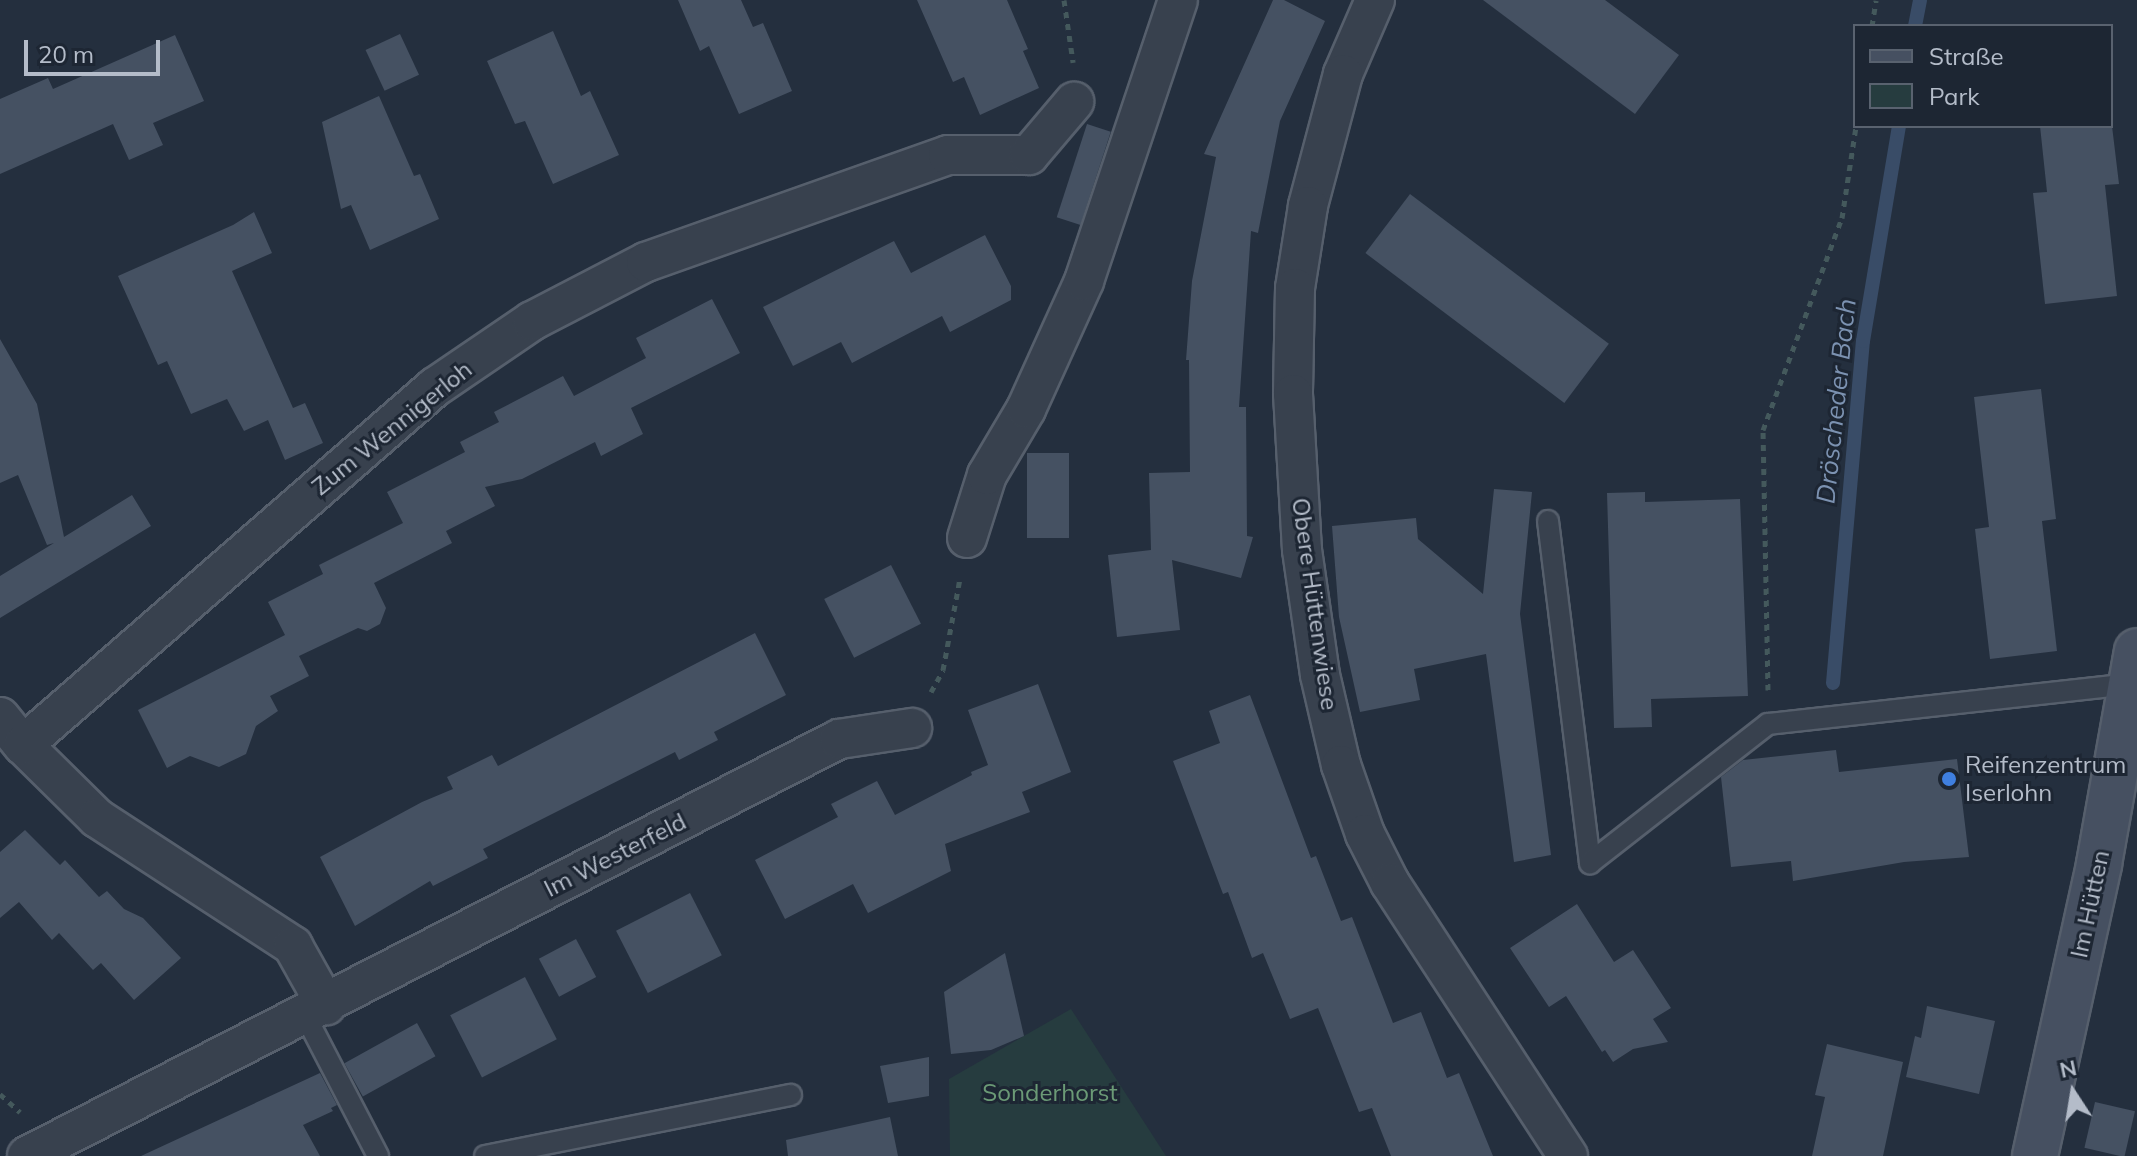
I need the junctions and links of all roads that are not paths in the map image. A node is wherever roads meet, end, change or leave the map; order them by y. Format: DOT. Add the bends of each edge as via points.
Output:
graph roads {
  1 [pos="1178,0"];
  2 [pos="1375,0"];
  3 [pos="1074,102"];
  4 [pos="1548,521"];
  5 [pos="967,538"];
  6 [pos="2135,668"];
  7 [pos="912,728"];
  8 [pos="11,731"];
  9 [pos="315,1010"];
  10 [pos="791,1095"];
  11 [pos="27,1156"];
  12 [pos="378,1156"];
  13 [pos="485,1156"];
  14 [pos="1568,1156"];
  15 [pos="2035,1156"];
  1 -- 5 [label="street" via="1084,281 1026,409 987,475"];
  2 -- 14 [label="street, Obere Hüttenwiese" via="1343,74 1308,206 1295,288 1293,394 1302,550 1320,675 1341,765 1365,834 1390,883"];
  3 -- 8 [label="street, Zum Wennigerloh" via="1029,155 948,155 646,262 532,321 435,387"];
  4 -- 6 [label="lane" via="1590,863 1768,724"];
  6 -- 15 [label="street, Im Hütten" via="2099,864"];
  7 -- 9 [label="street, Im Westerfeld" via="839,739"];
  8 -- 9 [label="street" via="97,818 293,946"];
  9 -- 11 [label="street, Im Westerfeld"];
  9 -- 12 [label="lane"];
  10 -- 13 [label="lane"];
}
